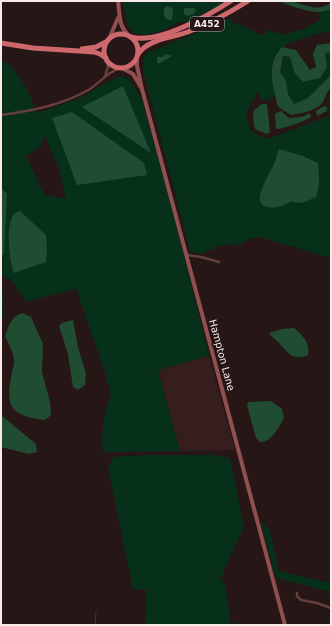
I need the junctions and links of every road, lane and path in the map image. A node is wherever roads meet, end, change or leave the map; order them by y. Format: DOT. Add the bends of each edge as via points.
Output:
graph roads {
  1 [pos="118,1"];
  2 [pos="231,1"];
  3 [pos="248,1"];
  4 [pos="118,17"];
  5 [pos="130,36"];
  6 [pos="108,40"];
  7 [pos="1,43"];
  8 [pos="66,50"];
  9 [pos="137,55"];
  10 [pos="106,58"];
  11 [pos="121,68"];
  12 [pos="105,77"];
  13 [pos="142,89"];
  14 [pos="1,115"];
  15 [pos="187,255"];
  16 [pos="219,262"];
  17 [pos="297,593"];
  18 [pos="331,608"];
  19 [pos="285,625"];
  1 -- 4 [label="main road"];
  2 -- 5 [label="highway, A452" via="212,14 171,32 148,39"];
  3 -- 9 [label="highway, A452" via="228,14 189,32 147,45"];
  4 -- 5 [label="main road" via="122,28"];
  4 -- 6 [label="main road"];
  5 -- 6 [label="highway" via="117,34"];
  5 -- 9 [label="highway" via="136,44"];
  6 -- 8 [label="highway" via="96,47"];
  6 -- 10 [label="highway" via="104,49"];
  7 -- 8 [label="highway"];
  8 -- 10 [label="highway" via="94,52"];
  9 -- 11 [label="highway" via="133,63"];
  9 -- 13 [label="main road, Hampton Lane"];
  10 -- 11 [label="highway" via="111,64"];
  10 -- 12 [label="street" via="108,70"];
  11 -- 12 [label="street"];
  11 -- 13 [label="main road, Hampton Lane" via="133,74"];
  12 -- 14 [label="street" via="85,92 59,102"];
  13 -- 15 [label="main road, Hampton Lane"];
  15 -- 16 [label="street"];
  15 -- 19 [label="main road, Hampton Lane"];
  17 -- 18 [label="street" via="297,599"];
}
